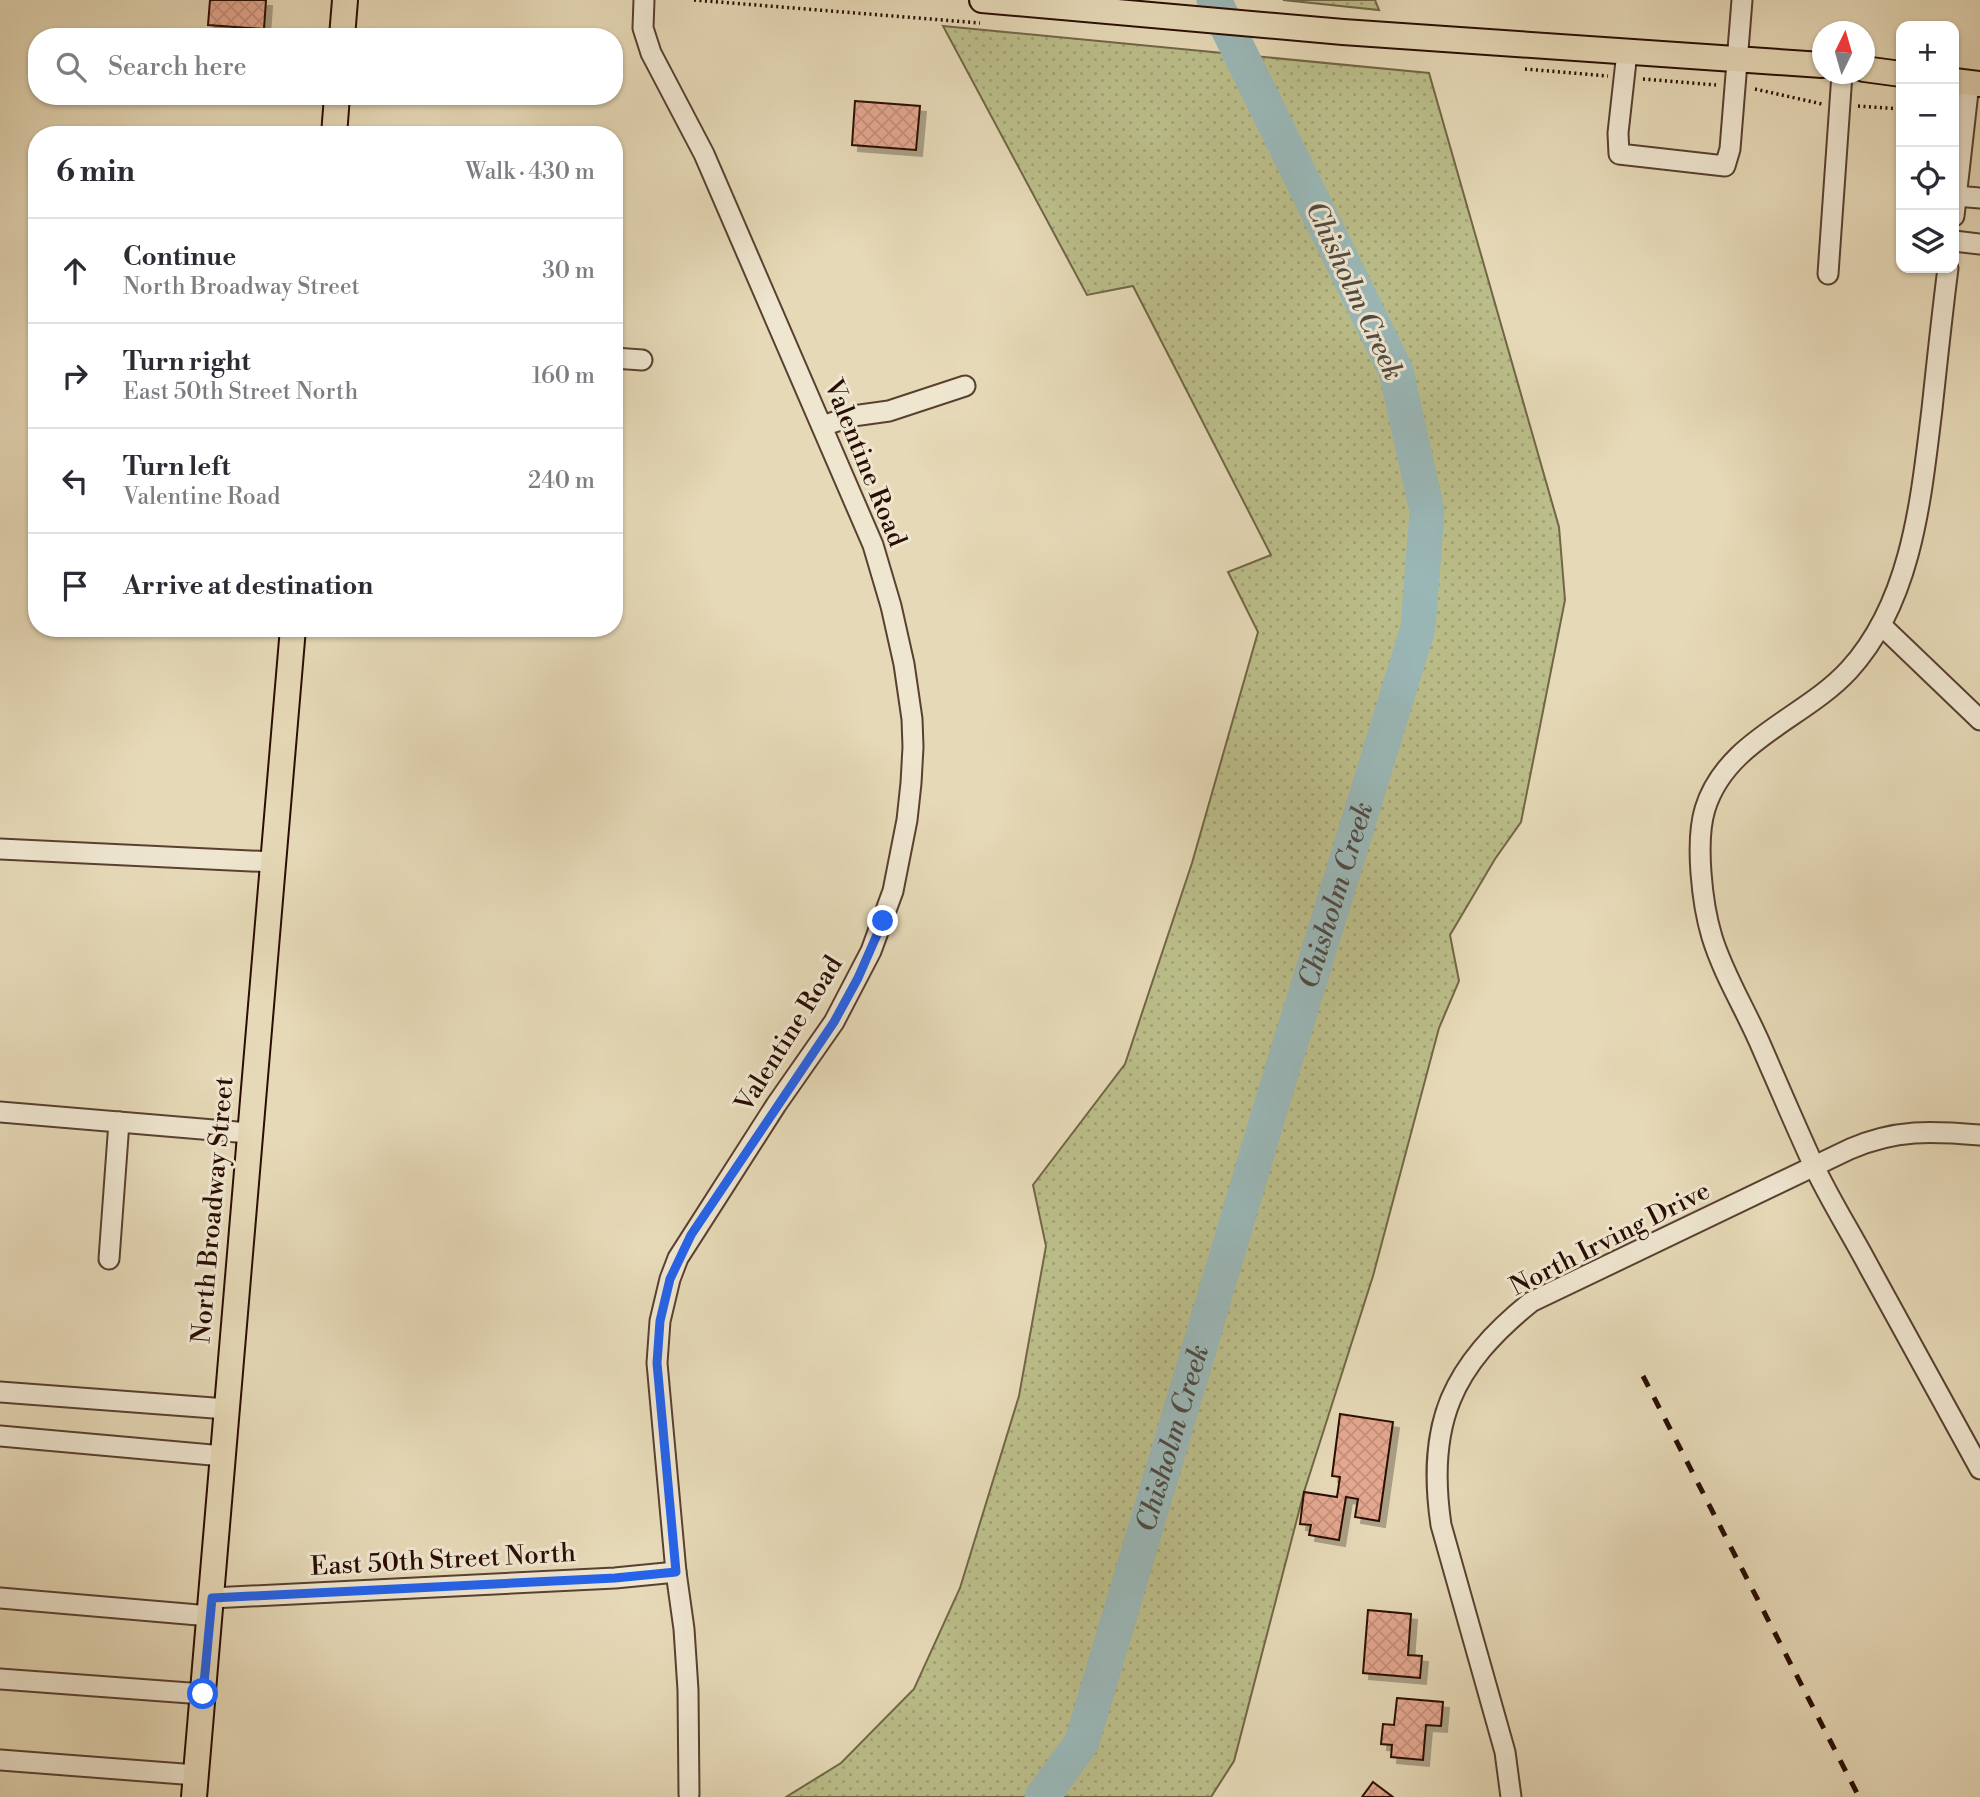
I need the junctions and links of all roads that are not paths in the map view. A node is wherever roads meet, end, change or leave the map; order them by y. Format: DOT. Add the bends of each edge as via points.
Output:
graph roads {
  1 [pos="345,0"];
  2 [pos="644,0"];
  3 [pos="1742,0"];
  4 [pos="982,12"];
  5 [pos="343,28"];
  6 [pos="1627,51"];
  7 [pos="1737,59"];
  8 [pos="1812,64"];
  9 [pos="1875,68"];
  10 [pos="1896,68"];
  11 [pos="1875,70"];
  12 [pos="1896,73"];
  13 [pos="1967,78"];
  14 [pos="1841,84"];
  15 [pos="336,105"];
  16 [pos="335,126"];
  17 [pos="1959,164"];
  18 [pos="1959,196"];
  19 [pos="1980,198"];
  20 [pos="1959,242"];
  21 [pos="1980,244"];
  22 [pos="1947,273"];
  23 [pos="1828,274"];
  24 [pos="623,359"];
  25 [pos="642,360"];
  26 [pos="965,386"];
  27 [pos="822,426"];
  28 [pos="1881,625"];
  29 [pos="292,637"];
  30 [pos="1980,720"];
  31 [pos="0,849"];
  32 [pos="274,862"];
  33 [pos="0,1112"];
  34 [pos="119,1122"];
  35 [pos="249,1133"];
  36 [pos="1980,1135"];
  37 [pos="1815,1168"];
  38 [pos="109,1259"];
  39 [pos="0,1392"];
  40 [pos="227,1409"];
  41 [pos="0,1436"];
  42 [pos="223,1456"];
  43 [pos="1980,1469"];
  44 [pos="676,1572"];
  45 [pos="0,1598"];
  46 [pos="211,1607"];
  47 [pos="0,1679"];
  48 [pos="203,1694"];
  49 [pos="0,1760"];
  50 [pos="195,1786"];
  51 [pos="689,1794"];
  52 [pos="1511,1797"];
  1 -- 5 [label="main road"];
  2 -- 27 [label="street, Valentine Road" via="643,28 651,53 704,154"];
  3 -- 7 [label="street"];
  4 -- 6 [label="main road" via="1139,13"];
  6 -- 7 [label="main road"];
  6 -- 7 [label="street" via="1619,154 1725,166"];
  7 -- 8 [label="main road"];
  9 -- 10 [label="main road"];
  11 -- 12 [label="main road"];
  13 -- 17 [label="street"];
  14 -- 23 [label="street"];
  15 -- 16 [label="main road"];
  18 -- 19 [label="street"];
  20 -- 21 [label="street"];
  22 -- 28 [label="street" via="1918,512 1900,579"];
  24 -- 25 [label="street"];
  26 -- 27 [label="street" via="890,411"];
  27 -- 44 [label="street, Valentine Road" via="873,545 904,664 913,747 907,820 893,891 858,978 834,1022 691,1235 670,1279 657,1363"];
  28 -- 30 [label="street"];
  28 -- 37 [label="street" via="1850,669 1823,695 1746,749 1728,768 1704,810 1701,874 1713,942"];
  29 -- 32 [label="main road, North Broadway Street"];
  31 -- 32 [label="street"];
  32 -- 35 [label="main road, North Broadway Street"];
  33 -- 34 [label="street"];
  34 -- 35 [label="street"];
  34 -- 38 [label="street"];
  35 -- 40 [label="main road, North Broadway Street"];
  36 -- 37 [label="street, North Irving Drive" via="1896,1133 1872,1139"];
  37 -- 43 [label="street"];
  37 -- 52 [label="street, North Irving Drive" via="1531,1302 1482,1347 1448,1403 1437,1456 1440,1516 1505,1752"];
  39 -- 40 [label="street"];
  40 -- 42 [label="main road, North Broadway Street"];
  41 -- 42 [label="street"];
  42 -- 46 [label="main road, North Broadway Street"];
  44 -- 46 [label="street, East 50th Street North"];
  44 -- 51 [label="street, Valentine Road" via="687,1678"];
  45 -- 46 [label="street, East 50th Street North"];
  46 -- 48 [label="main road, North Broadway Street"];
  47 -- 48 [label="street"];
  48 -- 50 [label="main road, North Broadway Street"];
  49 -- 50 [label="street"];
}
